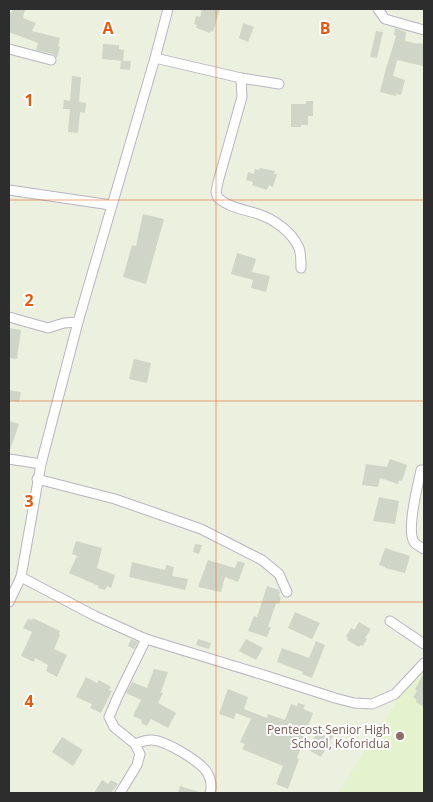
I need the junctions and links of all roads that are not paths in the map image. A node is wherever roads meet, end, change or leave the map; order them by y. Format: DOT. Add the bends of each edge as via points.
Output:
graph roads {
  1 [pos="168,9"];
  2 [pos="378,9"];
  3 [pos="424,30"];
  4 [pos="9,50"];
  5 [pos="155,58"];
  6 [pos="51,60"];
  7 [pos="241,78"];
  8 [pos="279,84"];
  9 [pos="9,190"];
  10 [pos="112,206"];
  11 [pos="301,268"];
  12 [pos="9,317"];
  13 [pos="78,322"];
  14 [pos="9,458"];
  15 [pos="41,464"];
  16 [pos="421,470"];
  17 [pos="38,479"];
  18 [pos="424,549"];
  19 [pos="21,577"];
  20 [pos="287,592"];
  21 [pos="9,602"];
  22 [pos="390,621"];
  23 [pos="146,639"];
  24 [pos="424,644"];
  25 [pos="424,663"];
  26 [pos="135,744"];
  27 [pos="120,793"];
  28 [pos="210,793"];
  1 -- 5 [label="street"];
  2 -- 3 [label="street" via="385,19"];
  4 -- 6 [label="street"];
  5 -- 7 [label="street"];
  5 -- 10 [label="street"];
  7 -- 8 [label="street"];
  7 -- 11 [label="street" via="242,97 216,192 218,198 232,207 259,214 294,238"];
  9 -- 10 [label="street"];
  10 -- 13 [label="street"];
  12 -- 13 [label="street" via="48,328"];
  13 -- 15 [label="street"];
  14 -- 15 [label="street"];
  15 -- 17 [label="street"];
  16 -- 18 [label="street" via="411,534 415,543"];
  17 -- 19 [label="street"];
  17 -- 20 [label="street" via="115,499 200,529 262,560 279,574"];
  19 -- 21 [label="street"];
  19 -- 23 [label="street"];
  22 -- 24 [label="street"];
  23 -- 25 [label="street" via="354,703 372,704 395,694"];
  23 -- 26 [label="street" via="109,717 114,727"];
  26 -- 27 [label="street" via="140,754 137,765"];
  26 -- 28 [label="street" via="152,740 164,743 197,762 209,774"];
}
